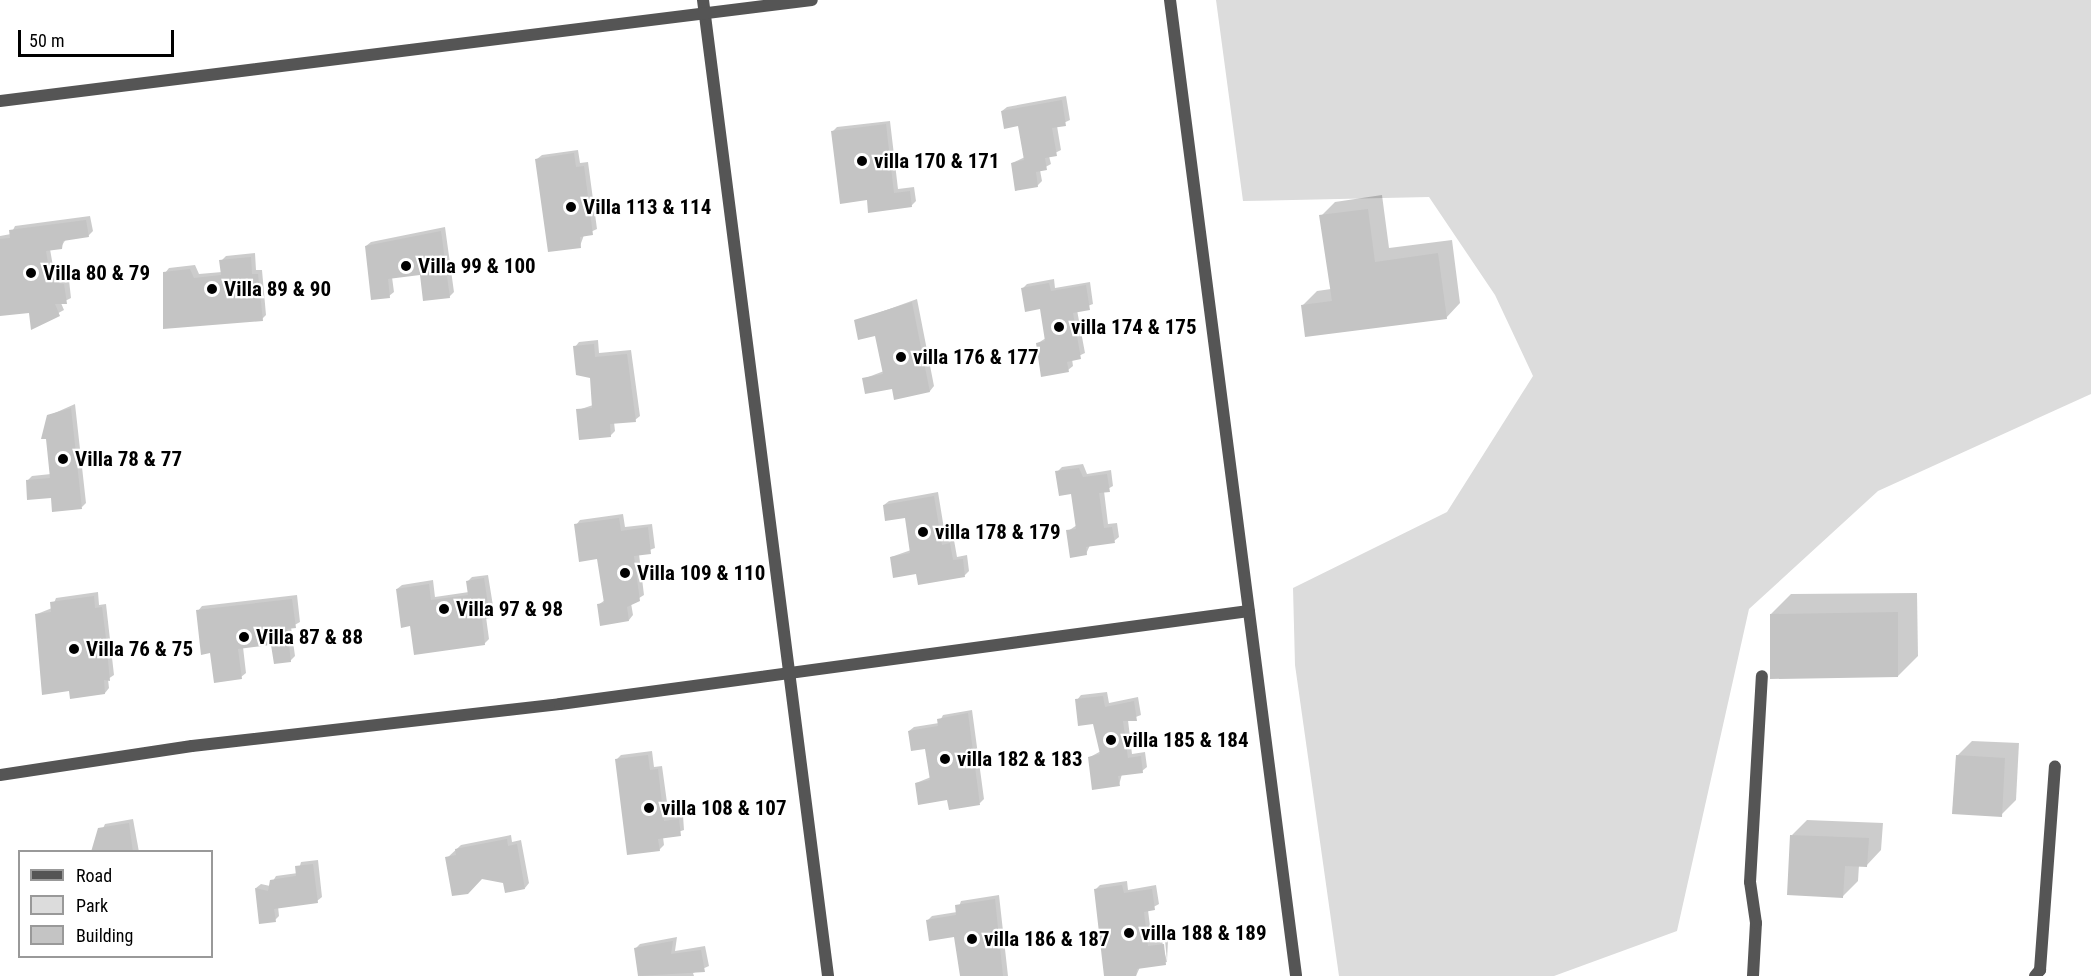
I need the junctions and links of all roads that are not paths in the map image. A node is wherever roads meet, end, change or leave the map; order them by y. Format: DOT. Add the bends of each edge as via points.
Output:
graph roads {
  1 [pos="812,0"];
  2 [pos="1170,0"];
  3 [pos="704,5"];
  4 [pos="0,101"];
  5 [pos="1249,611"];
  6 [pos="792,672"];
  7 [pos="1762,676"];
  8 [pos="2055,767"];
  9 [pos="0,775"];
  10 [pos="828,976"];
  11 [pos="1296,976"];
  12 [pos="1753,976"];
  13 [pos="2035,976"];
  1 -- 3 [label="street"];
  2 -- 5 [label="street"];
  3 -- 4 [label="street"];
  3 -- 6 [label="street"];
  5 -- 6 [label="street"];
  5 -- 11 [label="street"];
  6 -- 9 [label="street" via="192,746"];
  6 -- 10 [label="street"];
  7 -- 12 [label="street" via="1750,882 1756,923"];
  8 -- 13 [label="street" via="2040,970"];
}
